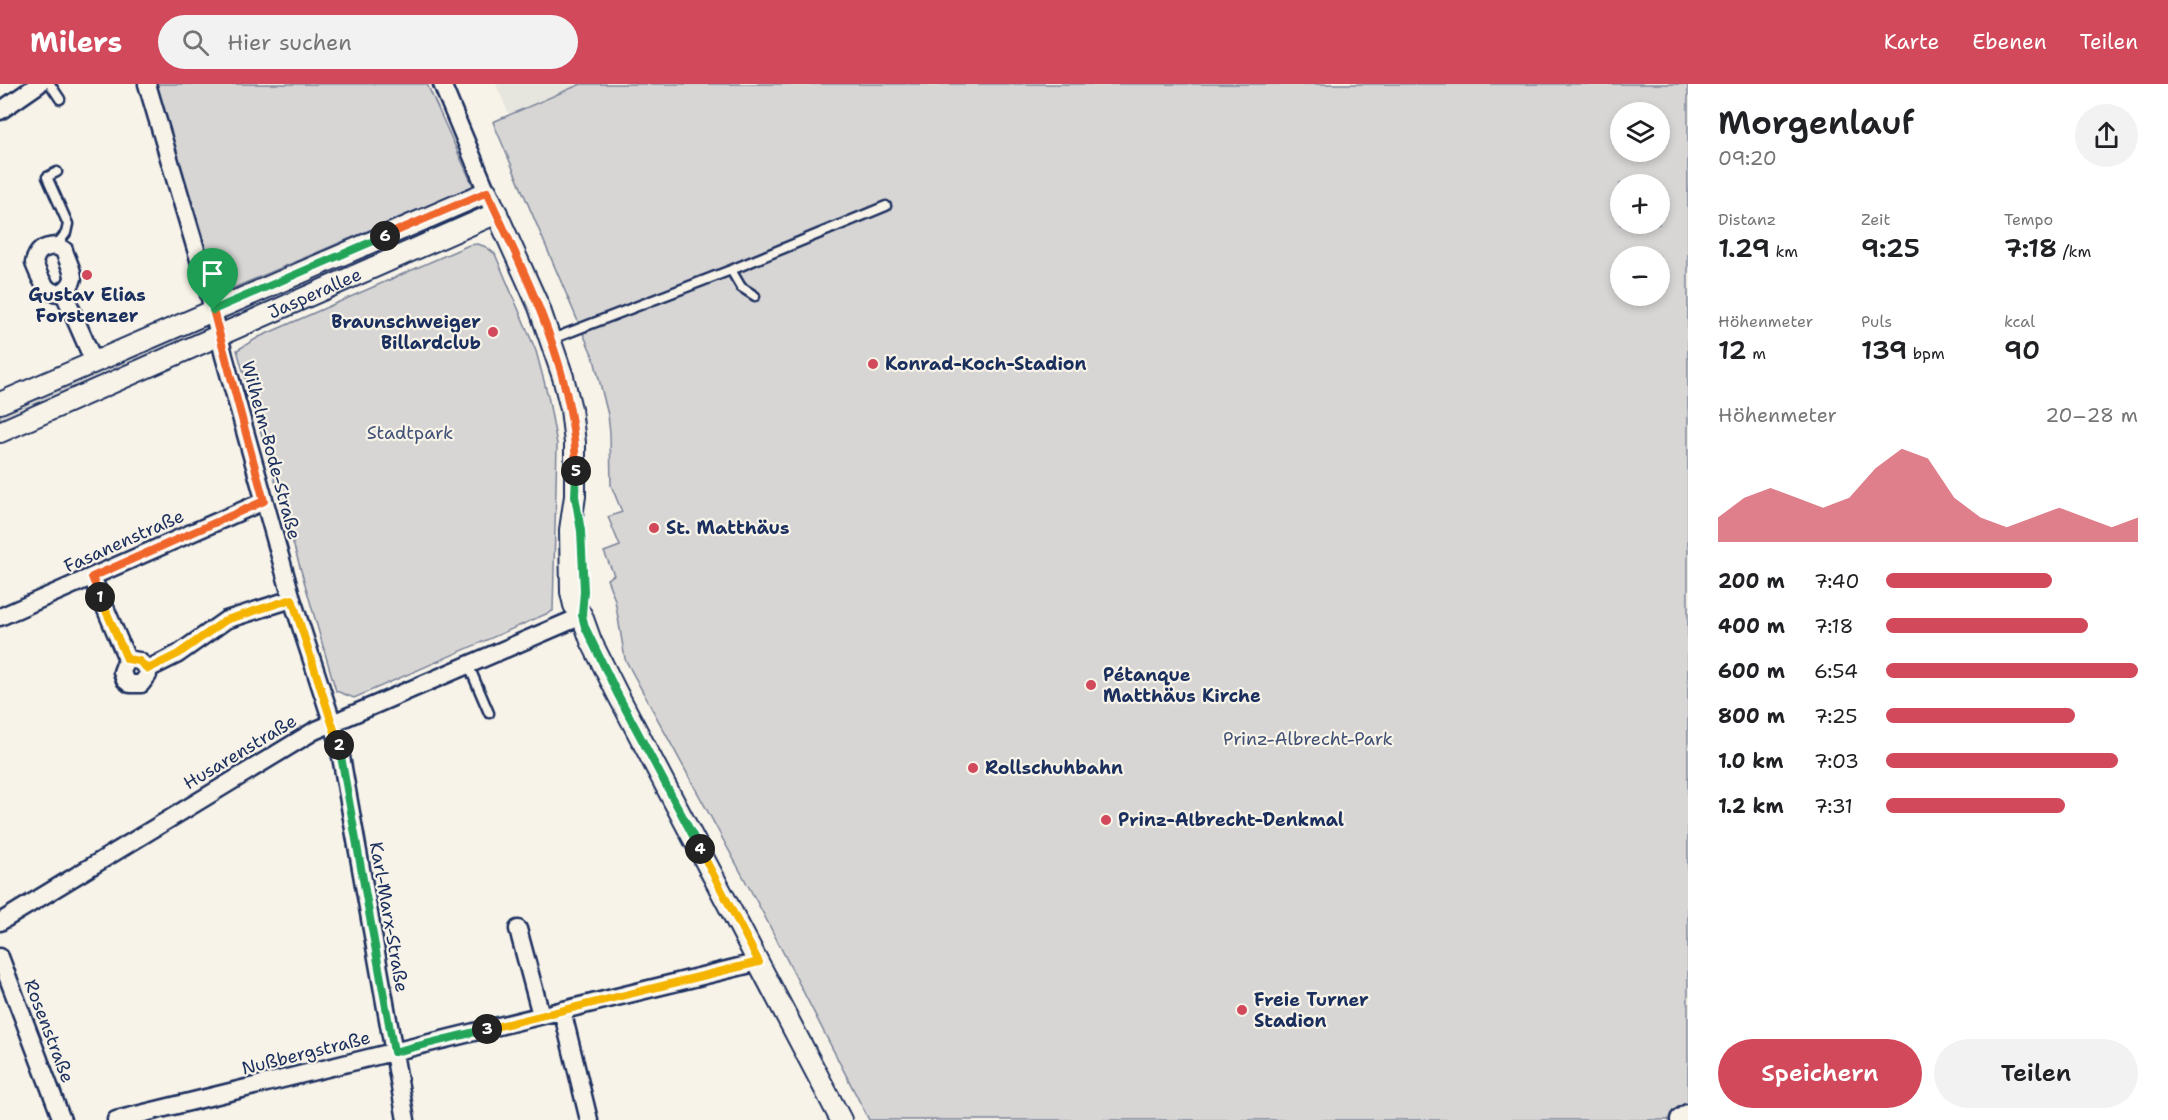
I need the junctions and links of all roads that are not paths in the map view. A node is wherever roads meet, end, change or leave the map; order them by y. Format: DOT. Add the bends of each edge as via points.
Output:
graph roads {
  1 [pos="39,84"];
  2 [pos="50,84"];
  3 [pos="147,84"];
  4 [pos="442,84"];
  5 [pos="60,99"];
  6 [pos="2,106"];
  7 [pos="57,172"];
  8 [pos="487,192"];
  9 [pos="886,206"];
  10 [pos="497,213"];
  11 [pos="56,246"];
  12 [pos="731,270"];
  13 [pos="63,291"];
  14 [pos="755,296"];
  15 [pos="213,310"];
  16 [pos="219,335"];
  17 [pos="552,339"];
  18 [pos="94,362"];
  19 [pos="0,403"];
  20 [pos="0,432"];
  21 [pos="264,501"];
  22 [pos="92,577"];
  23 [pos="292,599"];
  24 [pos="582,615"];
  25 [pos="0,618"];
  26 [pos="127,659"];
  27 [pos="468,664"];
  28 [pos="148,669"];
  29 [pos="489,713"];
  30 [pos="332,722"];
  31 [pos="0,922"];
  32 [pos="518,929"];
  33 [pos="0,957"];
  34 [pos="759,962"];
  35 [pos="562,1010"];
  36 [pos="541,1016"];
  37 [pos="394,1052"];
  38 [pos="1688,1116"];
  39 [pos="62,1120"];
  40 [pos="116,1120"];
  41 [pos="406,1120"];
  42 [pos="590,1120"];
  43 [pos="841,1120"];
  44 [pos="1682,1120"];
  1 -- 6 [label="street"];
  2 -- 5 [label="lane"];
  3 -- 15 [label="street, Wilhelm-Bode-Straße"];
  4 -- 8 [label="street"];
  7 -- 11 [label="lane" via="47,177 68,224"];
  8 -- 10 [label="street"];
  8 -- 15 [label="street, Jasperallee"];
  9 -- 12 [label="lane"];
  10 -- 16 [label="street, Jasperallee"];
  10 -- 17 [label="street"];
  11 -- 13 [label="street" via="64,250 73,277"];
  11 -- 13 [label="street" via="45,247 36,254 34,263 45,288"];
  12 -- 14 [label="lane" via="741,286"];
  12 -- 17 [label="lane"];
  13 -- 18 [label="street"];
  15 -- 16 [label="street, Wilhelm-Bode-Straße"];
  15 -- 18 [label="street, Jasperallee"];
  16 -- 20 [label="street, Jasperallee"];
  16 -- 21 [label="street, Wilhelm-Bode-Straße"];
  17 -- 24 [label="street" via="571,409 575,443"];
  18 -- 19 [label="street, Jasperallee"];
  21 -- 22 [label="street, Fasanenstraße"];
  21 -- 23 [label="street, Wilhelm-Bode-Straße"];
  22 -- 25 [label="street, Fasanenstraße"];
  22 -- 26 [label="street"];
  23 -- 28 [label="street" via="226,620 178,654"];
  23 -- 30 [label="street, Wilhelm-Bode-Straße"];
  24 -- 27 [label="street, Husarenstraße"];
  24 -- 34 [label="street" via="617,693"];
  26 -- 28 [label="street" via="139,661"];
  26 -- 28 [label="street" via="122,672 130,684 146,680"];
  27 -- 29 [label="lane"];
  27 -- 30 [label="street, Husarenstraße"];
  30 -- 31 [label="street, Husarenstraße"];
  30 -- 37 [label="street, Karl-Marx-Straße"];
  32 -- 36 [label="street"];
  33 -- 39 [label="street, Rosenstraße"];
  34 -- 35 [label="street, Nußbergstraße"];
  34 -- 43 [label="street"];
  35 -- 36 [label="street, Nußbergstraße"];
  35 -- 42 [label="street"];
  36 -- 37 [label="street, Nußbergstraße"];
  37 -- 40 [label="street, Nußbergstraße"];
  37 -- 41 [label="street, Karl-Marx-Straße"];
  38 -- 44 [label="main road"];
}
